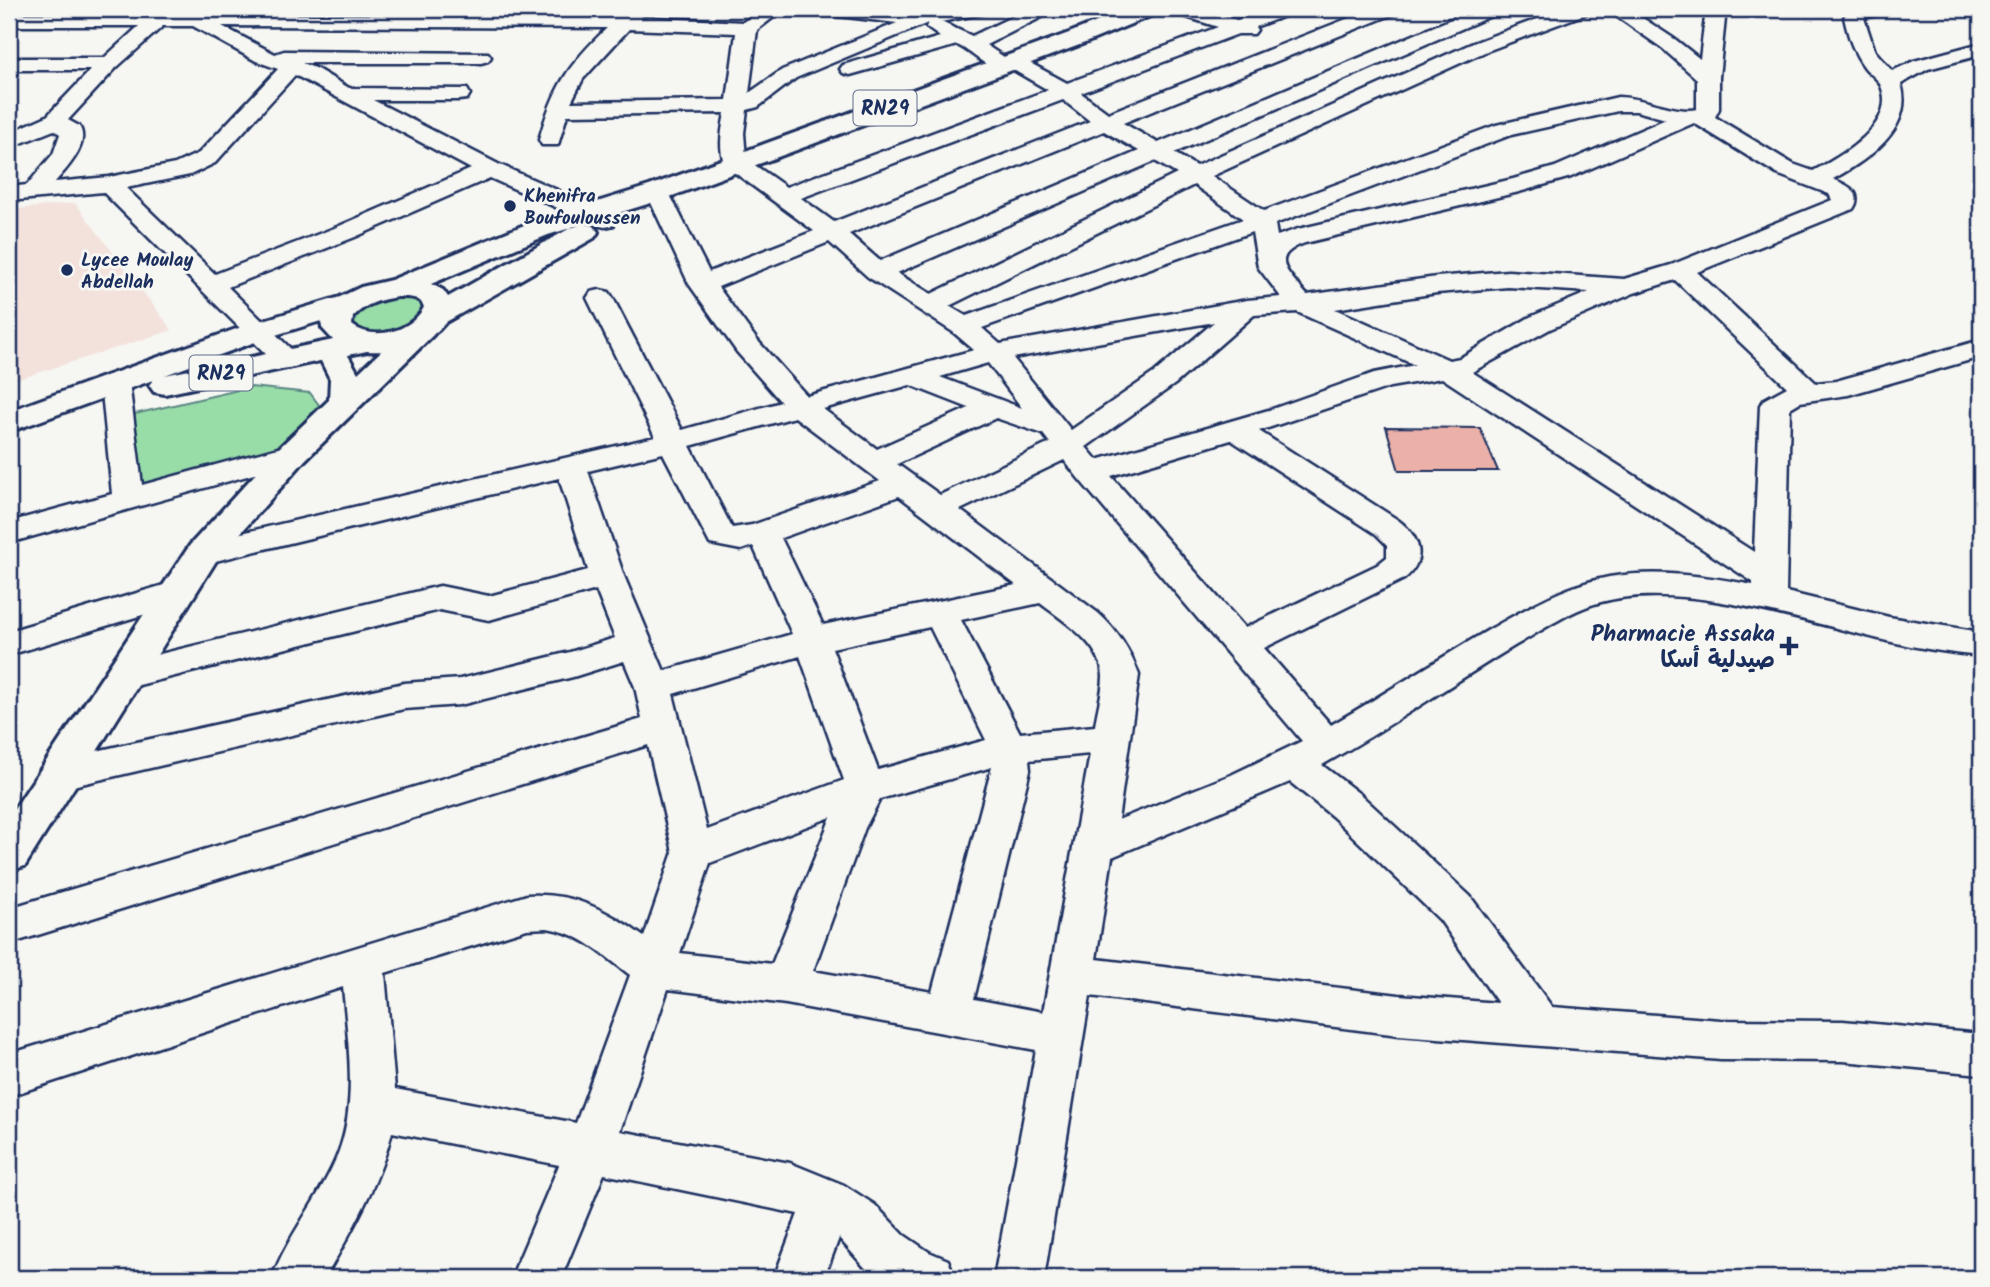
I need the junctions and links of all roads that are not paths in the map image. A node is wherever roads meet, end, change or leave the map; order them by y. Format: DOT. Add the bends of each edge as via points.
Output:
graph roads {
  1 [pos="774,9"];
  2 [pos="979,9"];
  3 [pos="1043,9"];
  4 [pos="1147,9"];
  5 [pos="1181,9"];
  6 [pos="1286,9"];
  7 [pos="1389,9"];
  8 [pos="1491,9"];
  9 [pos="1581,9"];
  10 [pos="1616,9"];
  11 [pos="1716,9"];
  12 [pos="1878,9"];
  13 [pos="836,14"];
  14 [pos="927,14"];
  15 [pos="577,15"];
  16 [pos="632,15"];
  17 [pos="702,17"];
  18 [pos="9,20"];
  19 [pos="158,20"];
  20 [pos="198,21"];
  21 [pos="747,28"];
  22 [pos="1240,28"];
  23 [pos="1344,28"];
  24 [pos="965,41"];
  25 [pos="808,45"];
  26 [pos="1403,47"];
  27 [pos="1297,48"];
  28 [pos="1981,49"];
  29 [pos="263,57"];
  30 [pos="481,57"];
  31 [pos="1007,63"];
  32 [pos="9,64"];
  33 [pos="109,64"];
  34 [pos="1356,67"];
  35 [pos="290,68"];
  36 [pos="789,74"];
  37 [pos="1708,77"];
  38 [pos="742,78"];
  39 [pos="1890,81"];
  40 [pos="1065,91"];
  41 [pos="344,94"];
  42 [pos="459,94"];
  43 [pos="736,106"];
  44 [pos="558,109"];
  45 [pos="1693,118"];
  46 [pos="55,121"];
  47 [pos="1107,123"];
  48 [pos="550,140"];
  49 [pos="9,141"];
  50 [pos="1158,152"];
  51 [pos="735,162"];
  52 [pos="490,169"];
  53 [pos="1195,175"];
  54 [pos="1814,180"];
  55 [pos="109,184"];
  56 [pos="34,192"];
  57 [pos="659,192"];
  58 [pos="9,194"];
  59 [pos="782,197"];
  60 [pos="605,212"];
  61 [pos="1262,221"];
  62 [pos="833,233"];
  63 [pos="1271,258"];
  64 [pos="1680,270"];
  65 [pos="877,272"];
  66 [pos="702,284"];
  67 [pos="209,285"];
  68 [pos="1625,287"];
  69 [pos="398,288"];
  70 [pos="600,299"];
  71 [pos="1299,303"];
  72 [pos="348,304"];
  73 [pos="930,305"];
  74 [pos="1247,309"];
  75 [pos="430,322"];
  76 [pos="963,326"];
  77 [pos="258,331"];
  78 [pos="365,342"];
  79 [pos="1981,348"];
  80 [pos="331,351"];
  81 [pos="994,353"];
  82 [pos="288,360"];
  83 [pos="1448,370"];
  84 [pos="912,376"];
  85 [pos="115,388"];
  86 [pos="1808,391"];
  87 [pos="345,402"];
  88 [pos="802,407"];
  89 [pos="994,408"];
  90 [pos="9,422"];
  91 [pos="1236,429"];
  92 [pos="1061,437"];
  93 [pos="671,443"];
  94 [pos="293,453"];
  95 [pos="873,463"];
  96 [pos="571,467"];
  97 [pos="1090,471"];
  98 [pos="905,483"];
  99 [pos="128,499"];
  100 [pos="937,509"];
  101 [pos="9,533"];
  102 [pos="763,533"];
  103 [pos="203,553"];
  104 [pos="607,576"];
  105 [pos="1769,588"];
  106 [pos="1047,590"];
  107 [pos="174,594"];
  108 [pos="940,613"];
  109 [pos="812,640"];
  110 [pos="9,643"];
  111 [pos="636,644"];
  112 [pos="1981,644"];
  113 [pos="1240,645"];
  114 [pos="123,676"];
  115 [pos="657,707"];
  116 [pos="1112,738"];
  117 [pos="1009,748"];
  118 [pos="1310,753"];
  119 [pos="60,774"];
  120 [pos="866,788"];
  121 [pos="1094,847"];
  122 [pos="693,852"];
  123 [pos="9,853"];
  124 [pos="9,926"];
  125 [pos="362,961"];
  126 [pos="654,969"];
  127 [pos="1070,975"];
  128 [pos="786,985"];
  129 [pos="948,1014"];
  130 [pos="1540,1026"];
  131 [pos="1061,1035"];
  132 [pos="1981,1054"];
  133 [pos="9,1075"];
  134 [pos="372,1106"];
  135 [pos="589,1150"];
  136 [pos="827,1202"];
  137 [pos="297,1278"];
  138 [pos="536,1278"];
  139 [pos="799,1278"];
  140 [pos="930,1278"];
  141 [pos="1019,1278"];
  1 -- 21 [label="street"];
  2 -- 14 [label="street" via="955,16"];
  3 -- 24 [label="street"];
  4 -- 31 [label="main road, RN29"];
  5 -- 22 [label="street"];
  6 -- 22 [label="street"];
  7 -- 23 [label="street"];
  8 -- 26 [label="street"];
  9 -- 53 [label="street" via="1480,47"];
  10 -- 37 [label="street"];
  11 -- 37 [label="street"];
  12 -- 39 [label="street" via="1858,12 1854,31 1865,53"];
  13 -- 14 [label="street"];
  14 -- 24 [label="street"];
  14 -- 36 [label="street"];
  15 -- 16 [label="street"];
  15 -- 20 [label="street"];
  16 -- 17 [label="street"];
  16 -- 44 [label="street" via="569,83"];
  17 -- 21 [label="street"];
  18 -- 19 [label="street"];
  19 -- 20 [label="street"];
  19 -- 33 [label="street"];
  20 -- 29 [label="street"];
  21 -- 38 [label="street"];
  22 -- 27 [label="street"];
  22 -- 40 [label="street"];
  23 -- 26 [label="street"];
  23 -- 27 [label="street"];
  24 -- 31 [label="street"];
  24 -- 36 [label="street" via="856,69"];
  25 -- 36 [label="street" via="790,62"];
  26 -- 34 [label="street"];
  27 -- 34 [label="street"];
  27 -- 47 [label="street"];
  28 -- 39 [label="street" via="1921,65"];
  29 -- 30 [label="street"];
  29 -- 35 [label="street"];
  31 -- 40 [label="street"];
  31 -- 51 [label="main road, RN29"];
  32 -- 33 [label="street"];
  33 -- 46 [label="street"];
  34 -- 50 [label="street"];
  35 -- 41 [label="street" via="310,73"];
  35 -- 55 [label="street" via="206,158 183,170"];
  36 -- 38 [label="street"];
  36 -- 43 [label="street" via="750,102"];
  37 -- 45 [label="street" via="1708,109"];
  38 -- 43 [label="street"];
  39 -- 54 [label="street" via="1891,117 1876,138 1842,167"];
  40 -- 47 [label="street"];
  40 -- 59 [label="street"];
  41 -- 42 [label="street"];
  41 -- 52 [label="street"];
  43 -- 44 [label="street"];
  43 -- 51 [label="street"];
  44 -- 48 [label="street"];
  45 -- 54 [label="street"];
  45 -- 61 [label="street" via="1629,103 1541,120 1488,135"];
  45 -- 63 [label="street" via="1563,172 1307,234 1284,242"];
  46 -- 49 [label="street"];
  46 -- 56 [label="street" via="72,136"];
  47 -- 50 [label="street"];
  47 -- 62 [label="street"];
  50 -- 53 [label="street"];
  50 -- 65 [label="street"];
  51 -- 57 [label="main road, RN29"];
  51 -- 59 [label="street"];
  52 -- 60 [label="street"];
  52 -- 67 [label="street"];
  53 -- 61 [label="street"];
  53 -- 73 [label="street"];
  54 -- 64 [label="street" via="1844,193 1844,204"];
  55 -- 56 [label="street"];
  55 -- 67 [label="street"];
  56 -- 58 [label="street"];
  57 -- 60 [label="main road, RN29"];
  57 -- 66 [label="street"];
  59 -- 62 [label="street"];
  60 -- 69 [label="main road, RN29" via="492,246"];
  60 -- 75 [label="main road, RN29"];
  61 -- 63 [label="street"];
  61 -- 76 [label="street"];
  62 -- 65 [label="street"];
  62 -- 66 [label="street"];
  63 -- 71 [label="street" via="1271,267"];
  64 -- 68 [label="street"];
  64 -- 86 [label="street"];
  65 -- 73 [label="street"];
  66 -- 88 [label="street" via="747,346"];
  67 -- 77 [label="street"];
  68 -- 71 [label="street" via="1489,280"];
  68 -- 83 [label="street" via="1540,323 1468,365"];
  69 -- 72 [label="main road, RN29" via="370,293"];
  69 -- 75 [label="main road, RN29" via="432,295 439,307"];
  70 -- 93 [label="street"];
  71 -- 74 [label="street"];
  71 -- 83 [label="street"];
  72 -- 77 [label="main road, RN29"];
  72 -- 78 [label="main road" via="336,320 337,328"];
  73 -- 76 [label="street"];
  74 -- 81 [label="street"];
  74 -- 92 [label="street" via="1165,379"];
  75 -- 78 [label="main road, RN29" via="404,337"];
  75 -- 87 [label="main road"];
  76 -- 81 [label="street"];
  77 -- 82 [label="street"];
  77 -- 85 [label="main road, RN29"];
  78 -- 80 [label="main road, RN29"];
  79 -- 86 [label="street" via="1838,390"];
  80 -- 82 [label="main road, RN29"];
  80 -- 87 [label="main road" via="346,379"];
  81 -- 84 [label="street"];
  81 -- 92 [label="street"];
  82 -- 85 [label="main road, RN29"];
  83 -- 91 [label="street" via="1384,379"];
  83 -- 105 [label="street" via="1573,447"];
  84 -- 88 [label="street"];
  84 -- 89 [label="street"];
  85 -- 90 [label="main road, RN29"];
  85 -- 99 [label="street"];
  86 -- 105 [label="street" via="1783,397 1775,405"];
  87 -- 94 [label="main road"];
  88 -- 93 [label="street"];
  88 -- 95 [label="street"];
  89 -- 92 [label="street"];
  89 -- 95 [label="street"];
  91 -- 97 [label="street"];
  91 -- 113 [label="street" via="1387,527 1405,547 1397,568"];
  92 -- 97 [label="street"];
  92 -- 100 [label="street"];
  93 -- 96 [label="street"];
  93 -- 102 [label="street" via="721,537 740,539"];
  94 -- 99 [label="street"];
  94 -- 103 [label="main road"];
  95 -- 98 [label="street"];
  96 -- 103 [label="street"];
  96 -- 104 [label="street"];
  97 -- 113 [label="street"];
  98 -- 100 [label="street"];
  98 -- 102 [label="street"];
  99 -- 101 [label="street"];
  100 -- 106 [label="street"];
  102 -- 109 [label="street"];
  103 -- 107 [label="main road"];
  104 -- 111 [label="street"];
  104 -- 114 [label="street" via="489,608 440,598"];
  105 -- 112 [label="street" via="1902,634"];
  105 -- 118 [label="street" via="1736,593 1652,586 1611,588 1574,598"];
  106 -- 108 [label="street"];
  106 -- 116 [label="street" via="1112,649 1121,675"];
  107 -- 110 [label="street"];
  107 -- 114 [label="main road"];
  108 -- 109 [label="street"];
  108 -- 117 [label="street"];
  109 -- 115 [label="street"];
  109 -- 120 [label="street"];
  111 -- 115 [label="street"];
  111 -- 119 [label="street" via="460,692 404,696"];
  113 -- 118 [label="street"];
  114 -- 119 [label="main road"];
  115 -- 122 [label="street"];
  115 -- 124 [label="street"];
  116 -- 117 [label="street"];
  116 -- 121 [label="street"];
  117 -- 120 [label="street"];
  117 -- 129 [label="street" via="1011,770"];
  118 -- 121 [label="street"];
  118 -- 130 [label="street" via="1347,806 1455,908"];
  119 -- 123 [label="main road"];
  120 -- 122 [label="street"];
  120 -- 128 [label="street" via="845,828"];
  121 -- 127 [label="street"];
  122 -- 126 [label="street"];
  125 -- 126 [label="street" via="546,910 581,916"];
  125 -- 133 [label="street"];
  125 -- 134 [label="street"];
  126 -- 128 [label="street"];
  126 -- 135 [label="street"];
  127 -- 130 [label="street" via="1399,1015"];
  127 -- 131 [label="street"];
  128 -- 129 [label="street"];
  129 -- 131 [label="street"];
  130 -- 132 [label="street" via="1721,1040 1843,1041"];
  131 -- 141 [label="street"];
  134 -- 135 [label="street"];
  134 -- 137 [label="street" via="360,1160"];
  135 -- 136 [label="street" via="790,1188"];
  135 -- 138 [label="street"];
  136 -- 139 [label="street"];
  136 -- 140 [label="street" via="858,1222 886,1253"];
}
